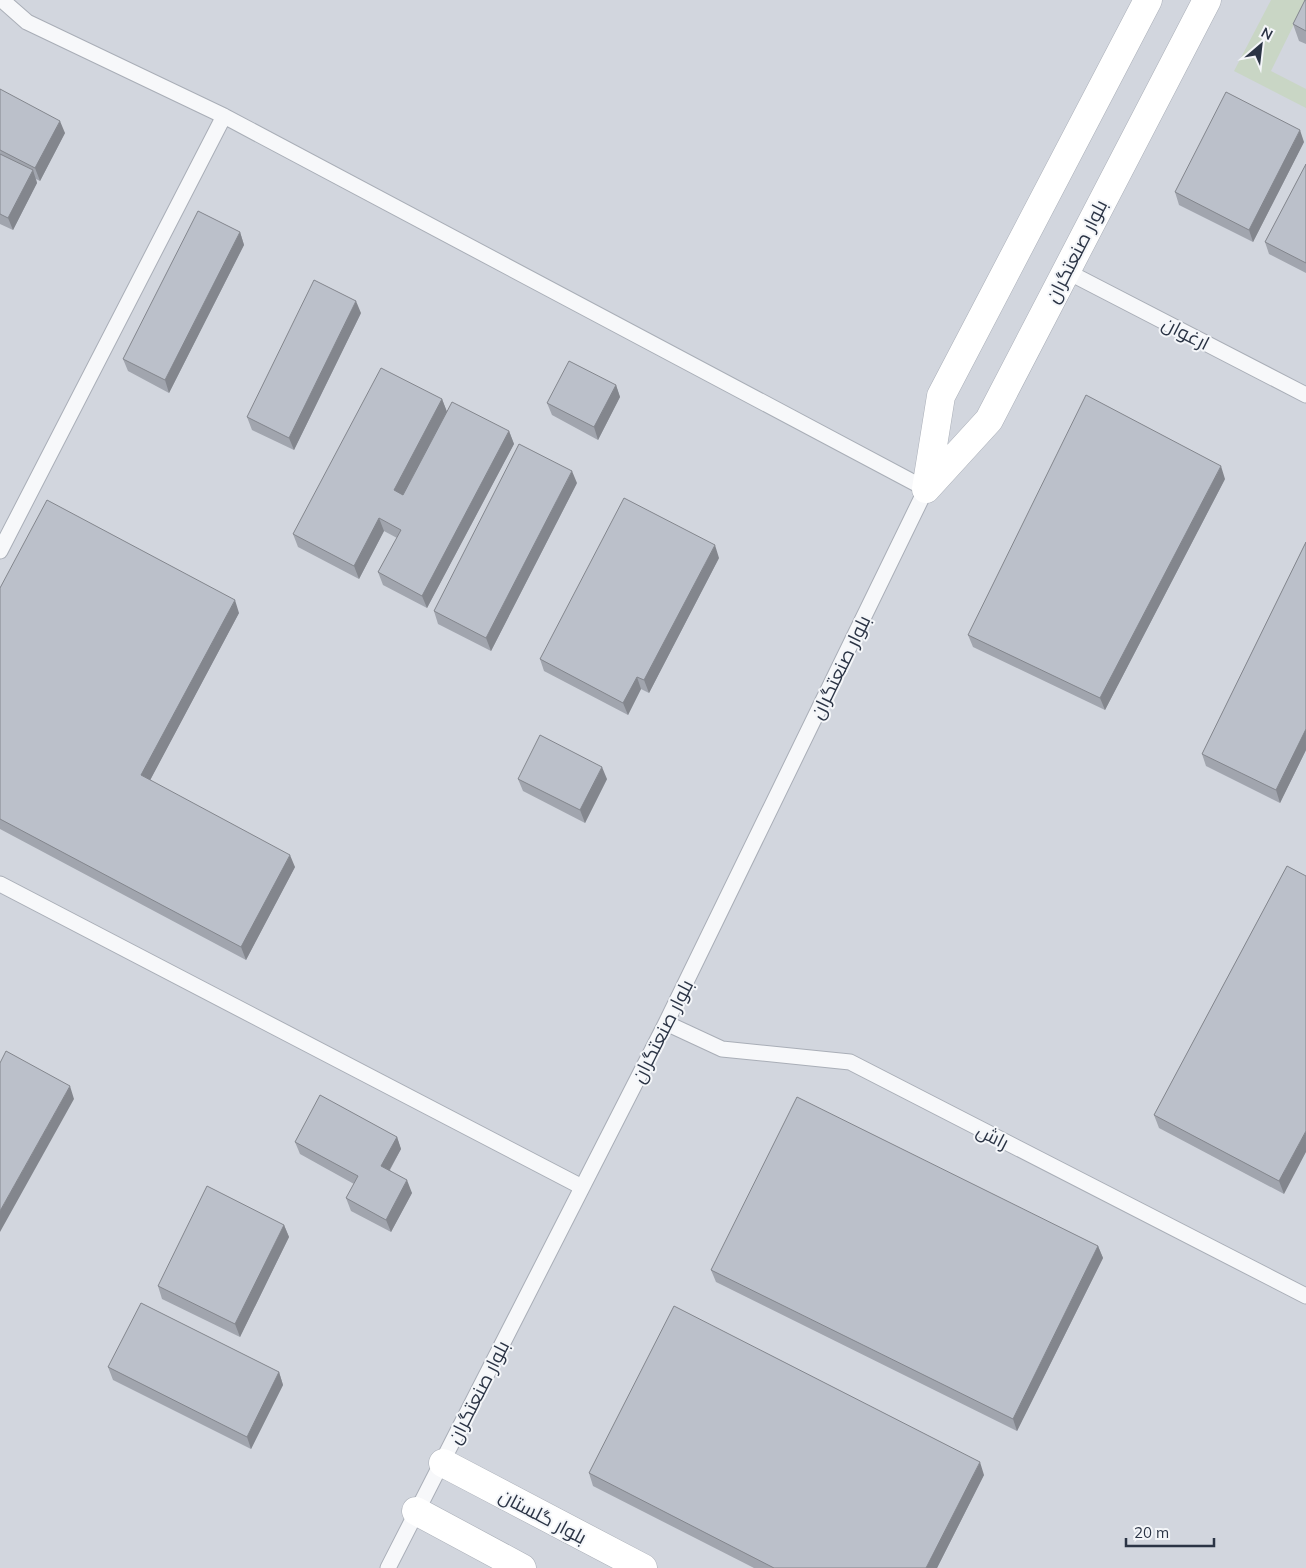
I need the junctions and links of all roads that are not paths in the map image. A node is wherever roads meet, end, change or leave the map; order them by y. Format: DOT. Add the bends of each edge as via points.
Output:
graph roads {
  1 [pos="2,0"];
  2 [pos="1148,0"];
  3 [pos="1207,0"];
  4 [pos="224,116"];
  5 [pos="1066,271"];
  6 [pos="1306,395"];
  7 [pos="926,489"];
  8 [pos="0,551"];
  9 [pos="0,884"];
  10 [pos="666,1023"];
  11 [pos="582,1187"];
  12 [pos="1306,1296"];
  13 [pos="443,1463"];
  14 [pos="416,1511"];
  15 [pos="388,1568"];
  16 [pos="522,1568"];
  17 [pos="642,1568"];
  1 -- 4 [label="lane" via="26,22"];
  2 -- 7 [label="street, بلوار صنعتگران" via="941,396"];
  3 -- 5 [label="street, بلوار صنعتگران"];
  4 -- 7 [label="lane"];
  4 -- 8 [label="lane"];
  5 -- 6 [label="lane, ارغوان"];
  5 -- 7 [label="street, بلوار صنعتگران" via="989,420"];
  7 -- 10 [label="lane, بلوار صنعتگران"];
  9 -- 11 [label="lane"];
  10 -- 11 [label="lane, بلوار صنعتگران"];
  10 -- 12 [label="lane, راش" via="722,1049 850,1062"];
  11 -- 13 [label="lane, بلوار صنعتگران"];
  13 -- 14 [label="lane, بلوار صنعتگران"];
  13 -- 17 [label="street, بلوار گلستان"];
  14 -- 15 [label="lane, بلوار صنعتگران"];
  14 -- 16 [label="street"];
}
